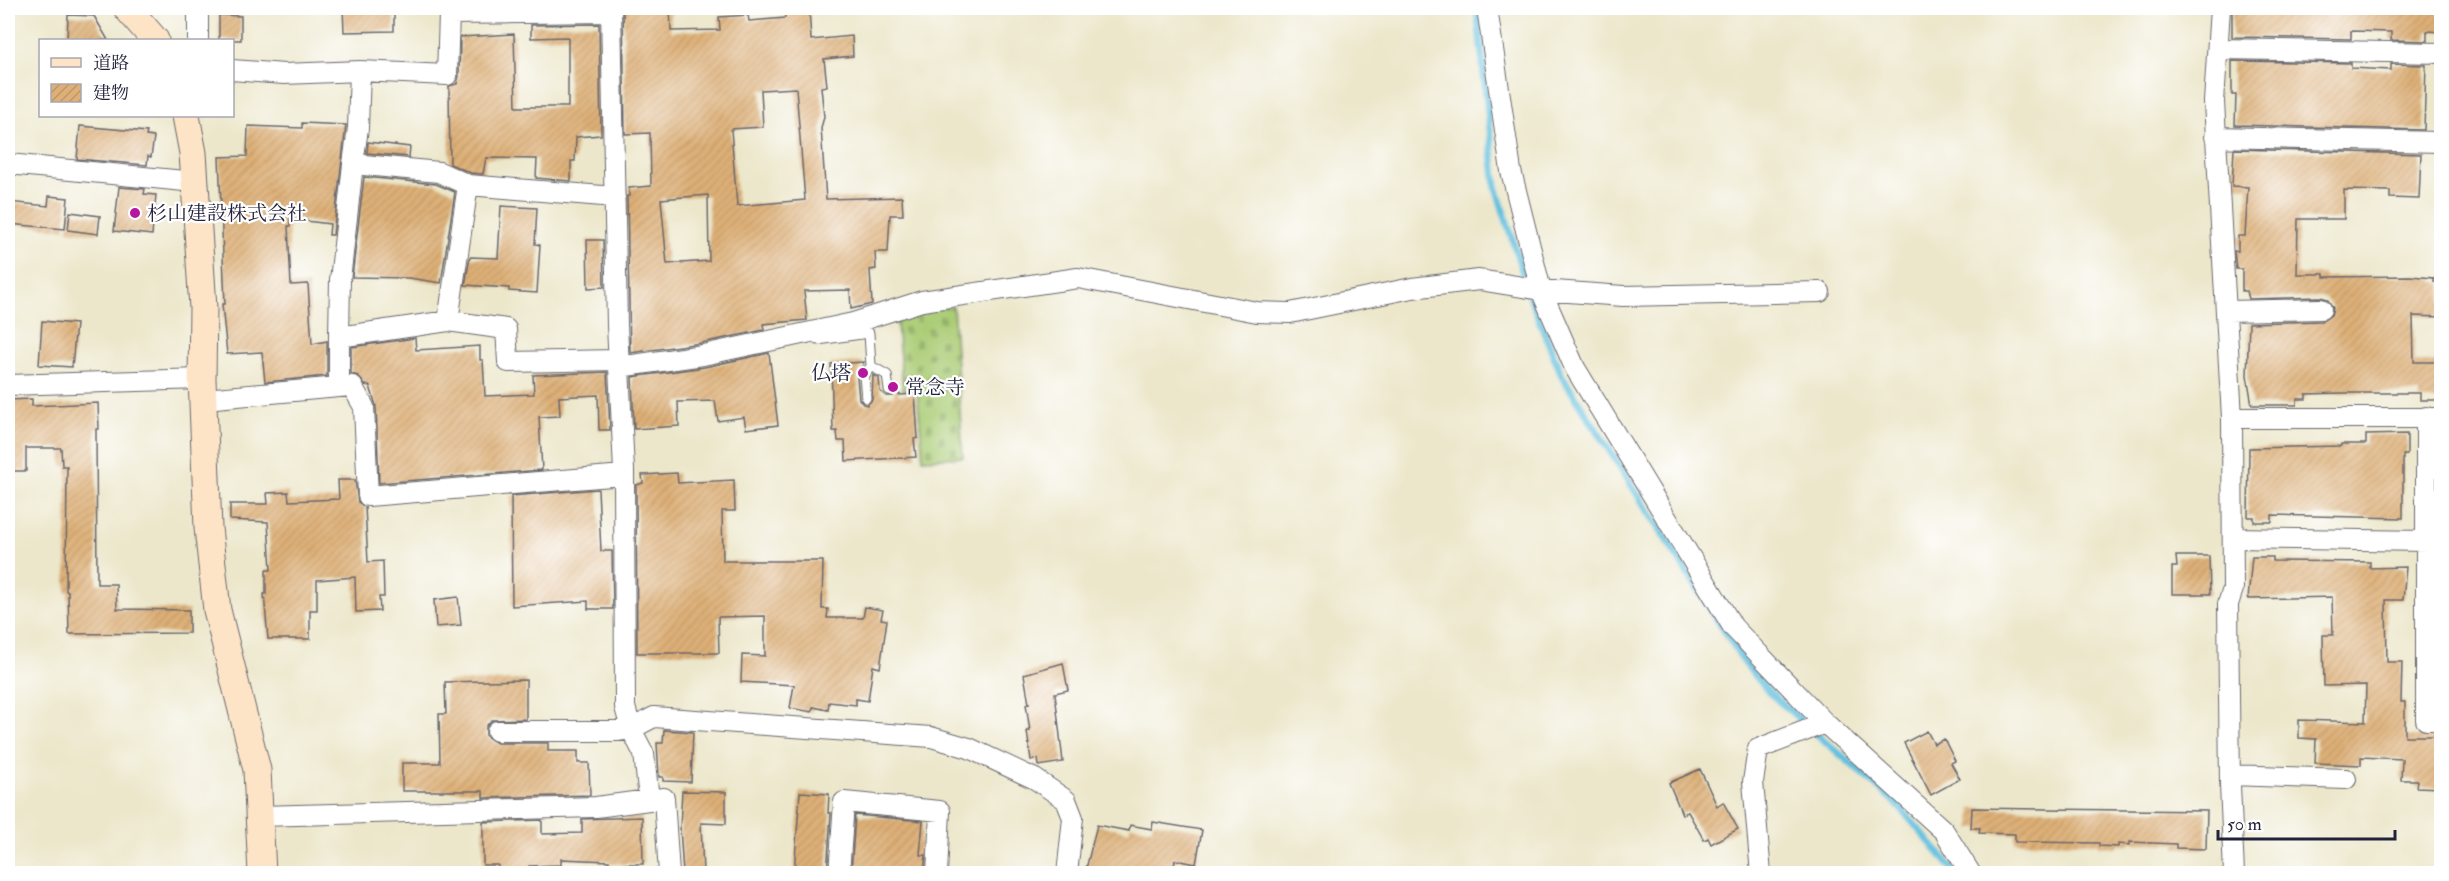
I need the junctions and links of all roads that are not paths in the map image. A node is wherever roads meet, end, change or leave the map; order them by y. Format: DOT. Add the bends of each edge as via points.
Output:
graph roads {
  1 [pos="127,8"];
  2 [pos="198,8"];
  3 [pos="1487,8"];
  4 [pos="2220,8"];
  5 [pos="611,10"];
  6 [pos="154,39"];
  7 [pos="198,39"];
  8 [pos="2219,49"];
  9 [pos="2442,53"];
  10 [pos="234,70"];
  11 [pos="360,70"];
  12 [pos="186,117"];
  13 [pos="2215,137"];
  14 [pos="2442,142"];
  15 [pos="8,164"];
  16 [pos="353,164"];
  17 [pos="195,182"];
  18 [pos="468,185"];
  19 [pos="615,196"];
  20 [pos="1541,290"];
  21 [pos="1820,292"];
  22 [pos="2321,309"];
  23 [pos="2226,311"];
  24 [pos="448,321"];
  25 [pos="817,329"];
  26 [pos="339,337"];
  27 [pos="619,364"];
  28 [pos="871,366"];
  29 [pos="8,385"];
  30 [pos="339,387"];
  31 [pos="203,389"];
  32 [pos="889,390"];
  33 [pos="866,398"];
  34 [pos="2232,418"];
  35 [pos="2434,418"];
  36 [pos="624,475"];
  37 [pos="2233,538"];
  38 [pos="2426,541"];
  39 [pos="2442,720"];
  40 [pos="1825,723"];
  41 [pos="631,729"];
  42 [pos="497,731"];
  43 [pos="2230,775"];
  44 [pos="2346,779"];
  45 [pos="649,799"];
  46 [pos="260,816"];
  47 [pos="262,873"];
  48 [pos="669,873"];
  49 [pos="839,873"];
  50 [pos="937,873"];
  51 [pos="1066,873"];
  52 [pos="1761,873"];
  53 [pos="1971,873"];
  54 [pos="2234,873"];
  1 -- 6 [label="street"];
  2 -- 7 [label="street"];
  3 -- 20 [label="street" via="1511,171"];
  4 -- 8 [label="street"];
  5 -- 11 [label="street" via="449,14 447,75"];
  5 -- 19 [label="street"];
  8 -- 9 [label="street"];
  8 -- 13 [label="street"];
  10 -- 11 [label="street" via="284,75"];
  11 -- 16 [label="street"];
  12 -- 17 [label="street"];
  13 -- 14 [label="street"];
  13 -- 23 [label="street"];
  15 -- 17 [label="street"];
  16 -- 18 [label="street" via="439,172"];
  16 -- 26 [label="street" via="340,280"];
  17 -- 31 [label="street" via="203,308"];
  18 -- 19 [label="street"];
  18 -- 24 [label="street"];
  19 -- 27 [label="street"];
  20 -- 21 [label="street" via="1623,296"];
  20 -- 25 [label="street" via="1479,280 1403,289 1290,313 1257,312 1078,278 922,301 853,323"];
  20 -- 40 [label="street" via="1575,368 1733,627"];
  22 -- 23 [label="street"];
  23 -- 34 [label="street"];
  24 -- 26 [label="street"];
  24 -- 27 [label="street" via="506,329 508,362"];
  25 -- 27 [label="street" via="703,355"];
  25 -- 28 [label="lane" via="818,340 869,333"];
  26 -- 30 [label="street"];
  27 -- 36 [label="street"];
  28 -- 32 [label="lane" via="887,375"];
  28 -- 33 [label="lane" via="864,376"];
  29 -- 31 [label="street"];
  30 -- 31 [label="street"];
  30 -- 36 [label="street" via="352,386 364,407 368,496"];
  31 -- 46 [label="street" via="208,528 217,610 257,770"];
  34 -- 35 [label="street"];
  34 -- 37 [label="street"];
  35 -- 38 [label="street"];
  36 -- 41 [label="street" via="625,707"];
  37 -- 38 [label="street"];
  37 -- 43 [label="street" via="2233,588 2228,604"];
  38 -- 39 [label="street" via="2426,720"];
  40 -- 52 [label="street" via="1758,749 1753,782"];
  40 -- 53 [label="street" via="1944,831"];
  41 -- 42 [label="street"];
  41 -- 45 [label="street" via="644,754"];
  41 -- 51 [label="street" via="654,717 888,732 946,740 1035,779 1066,800 1072,818"];
  43 -- 44 [label="street"];
  43 -- 54 [label="street"];
  45 -- 46 [label="street" via="596,807"];
  45 -- 48 [label="street" via="664,798"];
  46 -- 47 [label="street"];
  49 -- 50 [label="street" via="844,802 940,811"];
}
